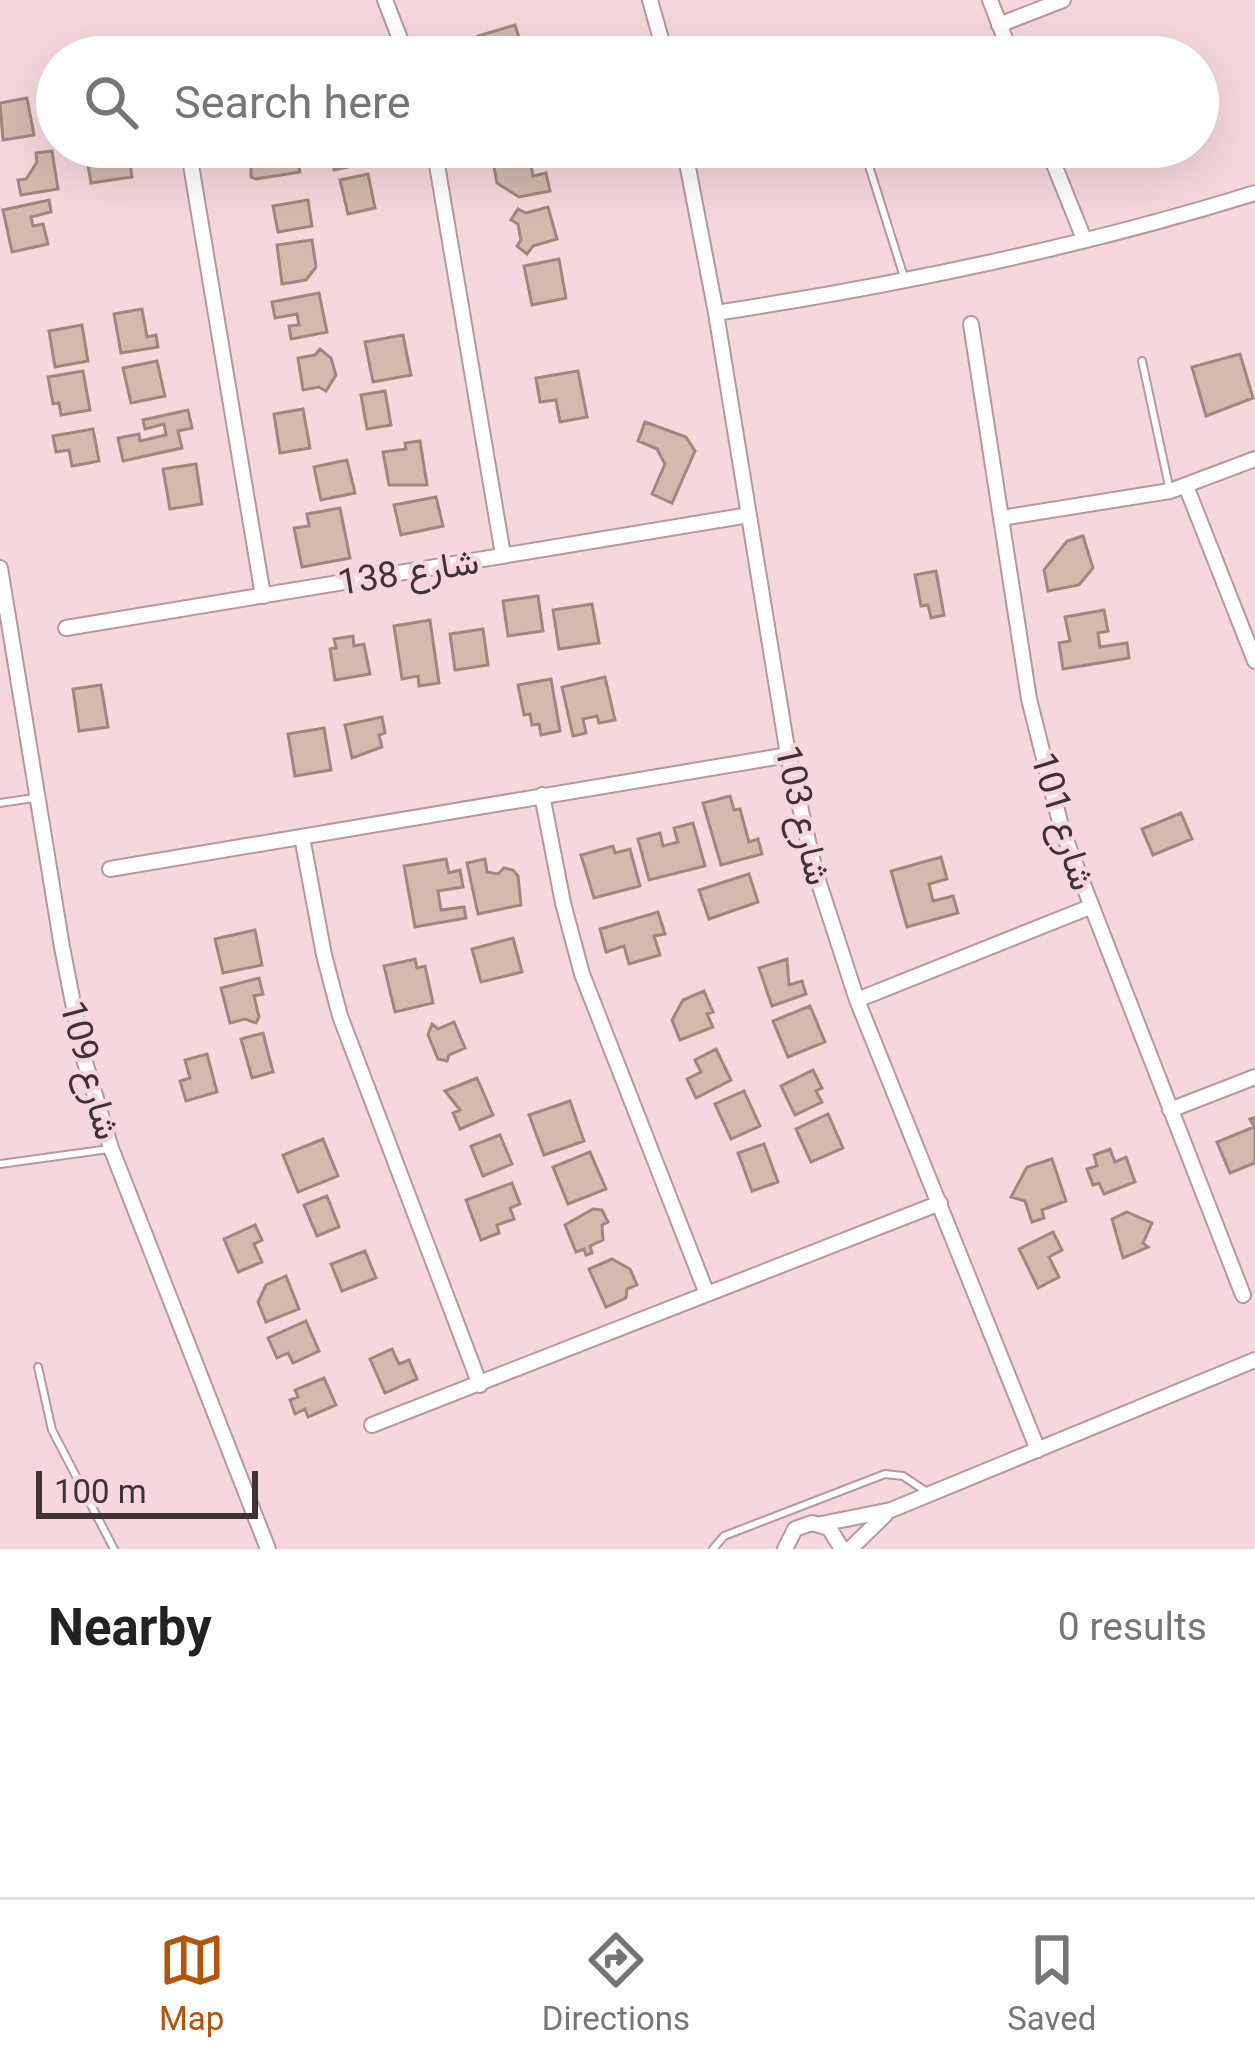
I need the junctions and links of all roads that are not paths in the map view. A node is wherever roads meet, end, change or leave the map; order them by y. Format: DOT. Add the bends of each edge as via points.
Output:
graph roads {
  1 [pos="385,0"];
  2 [pos="650,0"];
  3 [pos="989,0"];
  4 [pos="1064,0"];
  5 [pos="1000,25"];
  6 [pos="399,36"];
  7 [pos="660,36"];
  8 [pos="1004,36"];
  9 [pos="191,168"];
  10 [pos="438,168"];
  11 [pos="688,168"];
  12 [pos="869,168"];
  13 [pos="1055,168"];
  14 [pos="1255,193"];
  15 [pos="1084,239"];
  16 [pos="905,281"];
  17 [pos="716,313"];
  18 [pos="971,324"];
  19 [pos="1142,361"];
  20 [pos="1255,459"];
  21 [pos="1186,486"];
  22 [pos="1170,491"];
  23 [pos="749,515"];
  24 [pos="1001,518"];
  25 [pos="503,555"];
  26 [pos="0,568"];
  27 [pos="262,596"];
  28 [pos="66,628"];
  29 [pos="1255,661"];
  30 [pos="788,755"];
  31 [pos="542,795"];
  32 [pos="38,798"];
  33 [pos="0,803"];
  34 [pos="302,837"];
  35 [pos="110,869"];
  36 [pos="1090,907"];
  37 [pos="857,1000"];
  38 [pos="1255,1077"];
  39 [pos="1171,1110"];
  40 [pos="111,1148"];
  41 [pos="0,1164"];
  42 [pos="940,1203"];
  43 [pos="707,1294"];
  44 [pos="1244,1295"];
  45 [pos="1255,1360"];
  46 [pos="38,1367"];
  47 [pos="480,1385"];
  48 [pos="372,1424"];
  49 [pos="1038,1450"];
  50 [pos="930,1494"];
  51 [pos="891,1510"];
  52 [pos="821,1524"];
  53 [pos="787,1542"];
  54 [pos="114,1549"];
  55 [pos="268,1549"];
  56 [pos="713,1549"];
  57 [pos="770,1549"];
  58 [pos="846,1549"];
  1 -- 6 [label="street"];
  2 -- 7 [label="street"];
  3 -- 5 [label="street"];
  4 -- 5 [label="street"];
  5 -- 8 [label="street"];
  9 -- 27 [label="street"];
  10 -- 25 [label="street"];
  11 -- 17 [label="street, شارع 103"];
  12 -- 16 [label="lane"];
  13 -- 15 [label="street"];
  14 -- 15 [label="street"];
  15 -- 16 [label="street"];
  16 -- 17 [label="street"];
  17 -- 23 [label="street, شارع 103"];
  18 -- 24 [label="street, شارع 101"];
  19 -- 22 [label="lane"];
  20 -- 21 [label="street"];
  21 -- 22 [label="street"];
  21 -- 29 [label="street"];
  22 -- 24 [label="street"];
  23 -- 25 [label="street, شارع 138"];
  23 -- 30 [label="street, شارع 103"];
  24 -- 36 [label="street, شارع 101" via="1039,743"];
  25 -- 27 [label="street, شارع 138"];
  26 -- 32 [label="street, شارع 109"];
  27 -- 28 [label="street, شارع 138"];
  30 -- 31 [label="street"];
  30 -- 37 [label="street, شارع 103"];
  31 -- 34 [label="street"];
  31 -- 43 [label="street" via="581,974"];
  32 -- 33 [label="lane"];
  32 -- 40 [label="street, شارع 109" via="72,1004"];
  34 -- 35 [label="street"];
  34 -- 47 [label="street" via="340,1016"];
  36 -- 37 [label="street"];
  36 -- 39 [label="street, شارع 101"];
  37 -- 42 [label="street, شارع 103"];
  38 -- 39 [label="street"];
  39 -- 44 [label="street, شارع 101"];
  40 -- 41 [label="lane"];
  40 -- 55 [label="street, شارع 109"];
  42 -- 43 [label="street"];
  42 -- 49 [label="street, شارع 103"];
  43 -- 47 [label="street"];
  45 -- 49 [label="street"];
  46 -- 54 [label="lane" via="52,1430"];
  47 -- 48 [label="street"];
  49 -- 50 [label="street"];
  50 -- 51 [label="street"];
  50 -- 56 [label="lane" via="885,1474 732,1532"];
  51 -- 52 [label="street"];
  51 -- 58 [label="street"];
  52 -- 53 [label="street" via="803,1525"];
  52 -- 58 [label="street"];
  53 -- 57 [label="street"];
}
